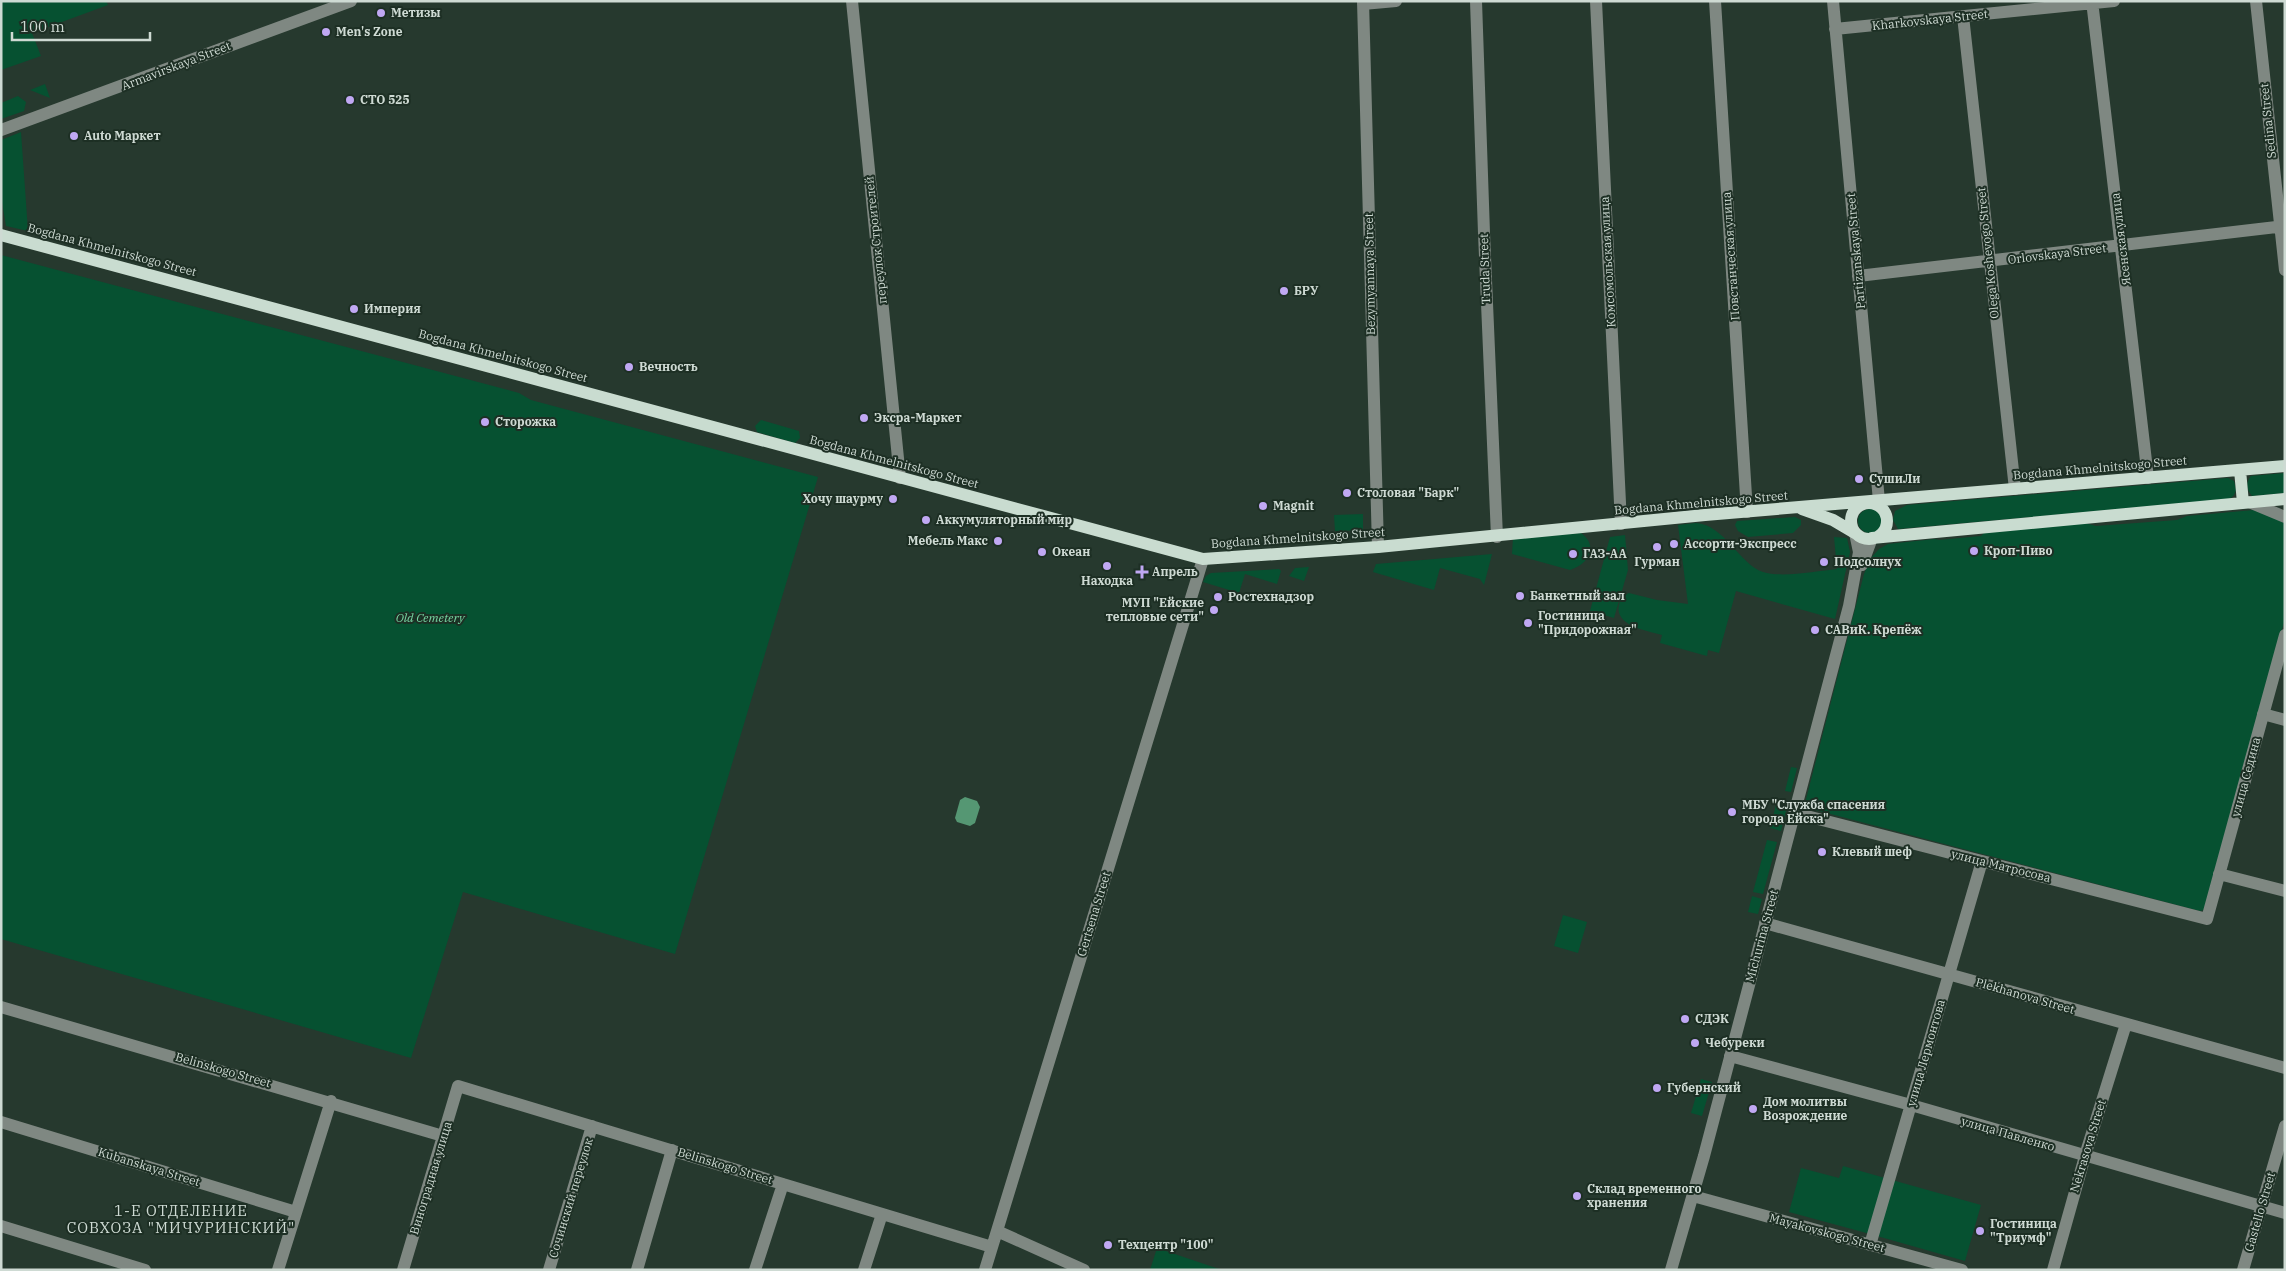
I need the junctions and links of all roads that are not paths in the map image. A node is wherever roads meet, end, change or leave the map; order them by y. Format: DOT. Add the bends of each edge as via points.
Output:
graph roads {
  1 [pos="351,1"];
  2 [pos="852,1"];
  3 [pos="1396,1"];
  4 [pos="1476,1"];
  5 [pos="1596,1"];
  6 [pos="1715,1"];
  7 [pos="1833,1"];
  8 [pos="2114,1"];
  9 [pos="2256,1"];
  10 [pos="1363,2"];
  11 [pos="2092,2"];
  12 [pos="1963,16"];
  13 [pos="1835,29"];
  14 [pos="1,130"];
  15 [pos="2282,227"];
  16 [pos="1,235"];
  17 [pos="2122,246"];
  18 [pos="1989,262"];
  19 [pos="2285,270"];
  20 [pos="1858,276"];
  21 [pos="2285,466"];
  22 [pos="2240,470"];
  23 [pos="900,478"];
  24 [pos="2148,478"];
  25 [pos="2015,490"];
  26 [pos="2285,499"];
  27 [pos="1873,502"];
  28 [pos="2246,503"];
  29 [pos="1798,508"];
  30 [pos="1747,512"];
  31 [pos="2285,517"];
  32 [pos="1621,524"];
  33 [pos="1855,533"];
  34 [pos="1497,537"];
  35 [pos="1872,538"];
  36 [pos="1378,547"];
  37 [pos="1203,559"];
  38 [pos="1850,600"];
  39 [pos="2285,636"];
  40 [pos="2263,714"];
  41 [pos="2285,720"];
  42 [pos="1796,813"];
  43 [pos="1982,861"];
  44 [pos="2219,874"];
  45 [pos="2285,891"];
  46 [pos="2207,919"];
  47 [pos="1765,924"];
  48 [pos="1949,975"];
  49 [pos="1,1007"];
  50 [pos="2126,1024"];
  51 [pos="1730,1056"];
  52 [pos="2285,1068"];
  53 [pos="458,1086"];
  54 [pos="331,1102"];
  55 [pos="1911,1105"];
  56 [pos="1,1122"];
  57 [pos="592,1126"];
  58 [pos="2285,1126"];
  59 [pos="443,1136"];
  60 [pos="672,1150"];
  61 [pos="2085,1156"];
  62 [pos="783,1184"];
  63 [pos="1692,1196"];
  64 [pos="2261,1206"];
  65 [pos="296,1212"];
  66 [pos="2285,1213"];
  67 [pos="882,1214"];
  68 [pos="1,1226"];
  69 [pos="997,1231"];
  70 [pos="1870,1245"];
  71 [pos="992,1247"];
  72 [pos="145,1270"];
  73 [pos="278,1270"];
  74 [pos="403,1270"];
  75 [pos="549,1270"];
  76 [pos="637,1270"];
  77 [pos="755,1270"];
  78 [pos="864,1270"];
  79 [pos="985,1270"];
  80 [pos="1084,1270"];
  81 [pos="1670,1270"];
  82 [pos="1962,1270"];
  83 [pos="2053,1270"];
  84 [pos="2243,1270"];
  1 -- 14 [label="street, Armavirskaya Street"];
  2 -- 23 [label="street, переулок Строителей"];
  3 -- 10 [label="street"];
  4 -- 34 [label="street, Truda Street"];
  5 -- 32 [label="street, Комсомольская улица"];
  6 -- 30 [label="street, Повстанческая улица"];
  7 -- 13 [label="street, Partizanskaya Street"];
  8 -- 11 [label="street, Kharkovskaya Street"];
  9 -- 15 [label="street, Sedina Street"];
  10 -- 36 [label="street, Bezymyannaya Street"];
  11 -- 12 [label="street, Kharkovskaya Street"];
  11 -- 17 [label="street, Ясенская улица"];
  12 -- 13 [label="street, Kharkovskaya Street"];
  12 -- 18 [label="street, Olega Koshevogo Street"];
  13 -- 20 [label="street, Partizanskaya Street"];
  15 -- 17 [label="street, Orlovskaya Street"];
  15 -- 19 [label="street, Sedina Street"];
  16 -- 23 [label="main road, Bogdana Khmelnitskogo Street"];
  17 -- 18 [label="street, Orlovskaya Street"];
  17 -- 24 [label="street, Ясенская улица"];
  18 -- 20 [label="street, Orlovskaya Street"];
  18 -- 25 [label="street, Olega Koshevogo Street"];
  20 -- 27 [label="street, Partizanskaya Street"];
  21 -- 22 [label="main road, Bogdana Khmelnitskogo Street"];
  22 -- 24 [label="main road, Bogdana Khmelnitskogo Street"];
  22 -- 28 [label="main road"];
  23 -- 37 [label="main road, Bogdana Khmelnitskogo Street"];
  24 -- 25 [label="main road, Bogdana Khmelnitskogo Street"];
  25 -- 27 [label="main road, Bogdana Khmelnitskogo Street"];
  26 -- 28 [label="main road"];
  27 -- 29 [label="main road, Bogdana Khmelnitskogo Street"];
  27 -- 33 [label="main road" via="1858,506 1852,515"];
  27 -- 35 [label="main road" via="1882,507 1887,518 1883,533"];
  28 -- 31 [label="street"];
  28 -- 35 [label="main road"];
  29 -- 30 [label="main road, Bogdana Khmelnitskogo Street"];
  29 -- 33 [label="main road, Bogdana Khmelnitskogo Street" via="1833,520"];
  30 -- 32 [label="main road, Bogdana Khmelnitskogo Street"];
  32 -- 34 [label="main road, Bogdana Khmelnitskogo Street"];
  33 -- 35 [label="main road" via="1863,538"];
  33 -- 38 [label="street, Michurina Street" via="1859,552"];
  34 -- 36 [label="main road, Bogdana Khmelnitskogo Street"];
  35 -- 38 [label="street, Michurina Street"];
  36 -- 37 [label="main road, Bogdana Khmelnitskogo Street"];
  37 -- 69 [label="street, Gertsena Street"];
  38 -- 42 [label="street, Michurina Street"];
  39 -- 40 [label="street, улица Седина"];
  40 -- 41 [label="street"];
  40 -- 44 [label="street, улица Седина"];
  42 -- 43 [label="street, улица Матросова"];
  42 -- 47 [label="street, Michurina Street"];
  43 -- 46 [label="street, улица Матросова"];
  43 -- 48 [label="street, улица Лермонтова"];
  44 -- 45 [label="street"];
  44 -- 46 [label="street, улица Седина"];
  47 -- 48 [label="street, Plekhanova Street"];
  47 -- 51 [label="street, Michurina Street"];
  48 -- 50 [label="street, Plekhanova Street"];
  48 -- 55 [label="street, улица Лермонтова"];
  49 -- 54 [label="street, Belinskogo Street"];
  50 -- 52 [label="street, Plekhanova Street"];
  50 -- 61 [label="street, Nekrasova Street"];
  51 -- 55 [label="street, улица Павленко"];
  51 -- 63 [label="street, Michurina Street"];
  53 -- 57 [label="street, Belinskogo Street"];
  53 -- 59 [label="street, Виноградная улица"];
  54 -- 59 [label="street, Belinskogo Street"];
  54 -- 65 [label="street"];
  55 -- 61 [label="street, улица Павленко"];
  55 -- 70 [label="street, улица Лермонтова"];
  56 -- 65 [label="street, Kubanskaya Street"];
  57 -- 60 [label="street, Belinskogo Street"];
  57 -- 75 [label="street, Сочинский переулок"];
  58 -- 64 [label="street, Gastello Street"];
  59 -- 74 [label="street, Виноградная улица"];
  60 -- 62 [label="street, Belinskogo Street"];
  60 -- 76 [label="street"];
  61 -- 64 [label="street, улица Павленко"];
  61 -- 83 [label="street, Nekrasova Street"];
  62 -- 67 [label="street, Belinskogo Street"];
  62 -- 77 [label="street"];
  63 -- 70 [label="street, Mayakovskogo Street"];
  63 -- 81 [label="street, Michurina Street"];
  64 -- 66 [label="street, улица Павленко"];
  64 -- 84 [label="street, Gastello Street"];
  65 -- 73 [label="street"];
  67 -- 71 [label="street, Belinskogo Street"];
  67 -- 78 [label="street"];
  68 -- 72 [label="street"];
  69 -- 71 [label="street, Gertsena Street"];
  69 -- 80 [label="street"];
  70 -- 82 [label="street, Mayakovskogo Street"];
  71 -- 79 [label="street, Gertsena Street"];
}
